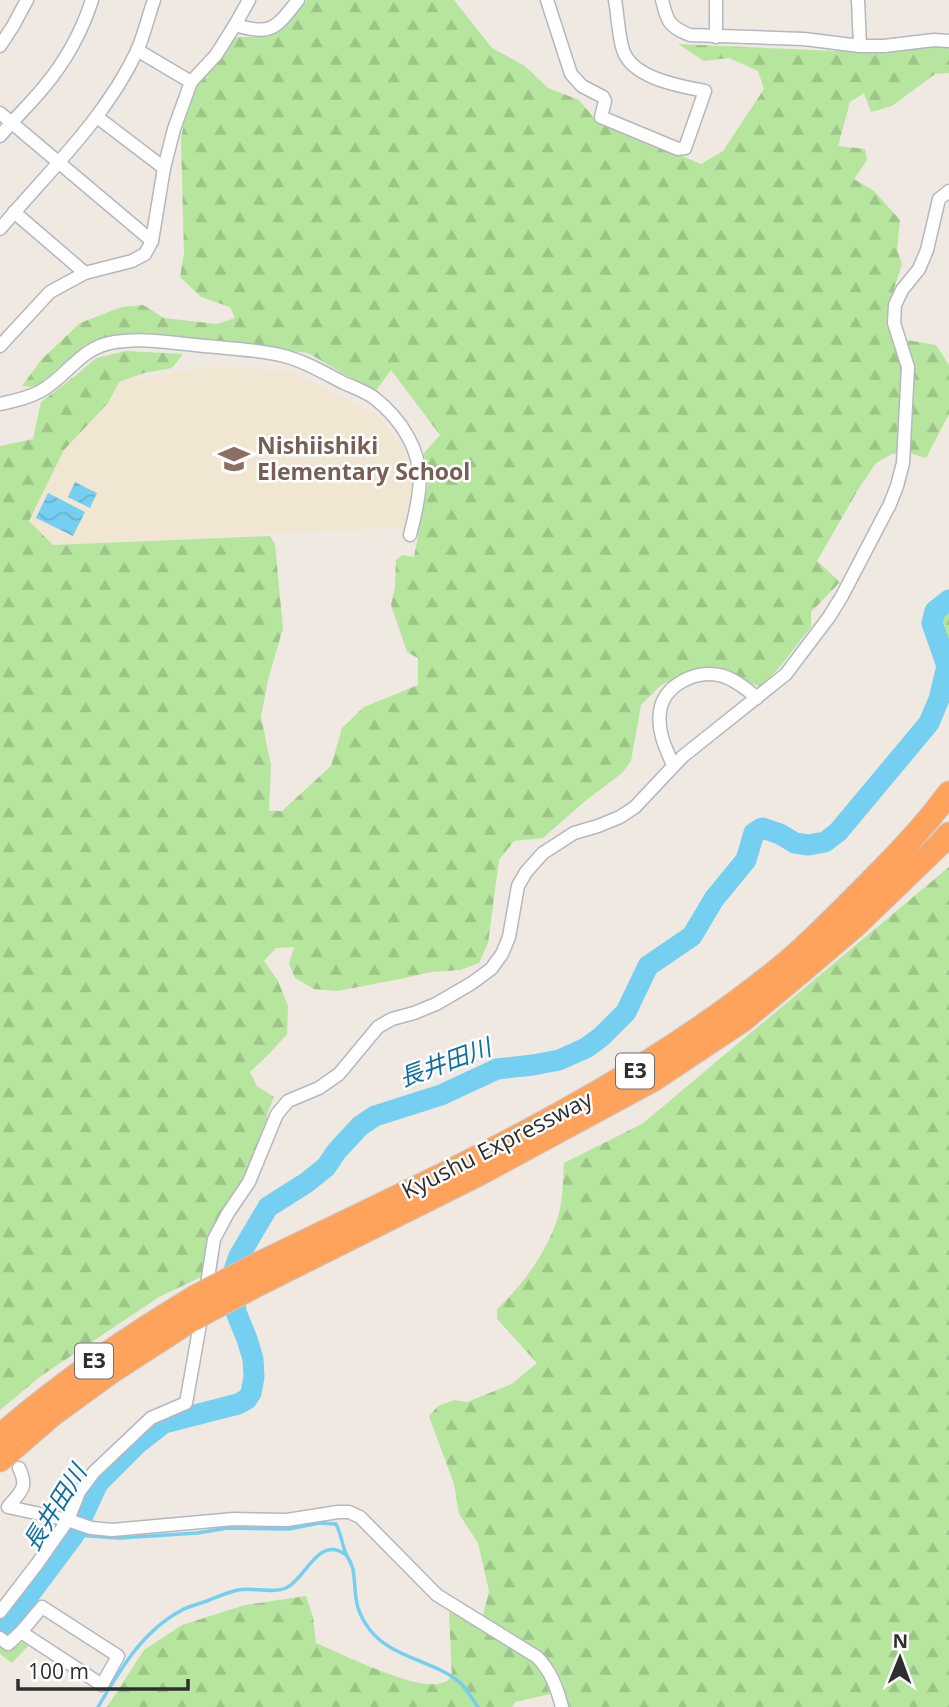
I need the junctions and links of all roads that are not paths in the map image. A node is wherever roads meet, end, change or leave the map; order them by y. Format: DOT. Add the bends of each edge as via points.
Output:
graph roads {
  1 [pos="27,0"];
  2 [pos="92,0"];
  3 [pos="154,0"];
  4 [pos="249,0"];
  5 [pos="298,0"];
  6 [pos="547,0"];
  7 [pos="615,0"];
  8 [pos="662,0"];
  9 [pos="716,0"];
  10 [pos="859,0"];
  11 [pos="235,25"];
  12 [pos="716,37"];
  13 [pos="949,41"];
  14 [pos="0,46"];
  15 [pos="860,46"];
  16 [pos="137,50"];
  17 [pos="191,82"];
  18 [pos="0,113"];
  19 [pos="97,117"];
  20 [pos="11,123"];
  21 [pos="0,136"];
  22 [pos="58,162"];
  23 [pos="164,168"];
  24 [pos="949,191"];
  25 [pos="14,212"];
  26 [pos="0,229"];
  27 [pos="152,241"];
  28 [pos="85,272"];
  29 [pos="0,346"];
  30 [pos="0,404"];
  31 [pos="411,535"];
  32 [pos="757,698"];
  33 [pos="673,765"];
  34 [pos="949,793"];
  35 [pos="949,834"];
  36 [pos="260,1274"];
  37 [pos="194,1308"];
  38 [pos="0,1436"];
  39 [pos="9,1464"];
  40 [pos="68,1520"];
  41 [pos="0,1612"];
  42 [pos="21,1632"];
  43 [pos="0,1638"];
  44 [pos="562,1707"];
  1 -- 14 [label="street"];
  2 -- 20 [label="street" via="80,32 60,64"];
  3 -- 16 [label="street"];
  4 -- 11 [label="street"];
  5 -- 11 [label="street" via="268,30"];
  6 -- 7 [label="street" via="571,74 605,101 601,117 685,148 705,91 639,71 628,61"];
  8 -- 12 [label="street" via="675,29"];
  9 -- 12 [label="street"];
  10 -- 15 [label="street"];
  11 -- 17 [label="street"];
  12 -- 15 [label="street"];
  13 -- 15 [label="street"];
  16 -- 17 [label="street"];
  16 -- 19 [label="street"];
  17 -- 23 [label="street"];
  18 -- 20 [label="street"];
  19 -- 22 [label="street"];
  19 -- 23 [label="street"];
  20 -- 21 [label="street"];
  20 -- 22 [label="street"];
  22 -- 25 [label="street"];
  22 -- 27 [label="street"];
  23 -- 27 [label="street"];
  24 -- 32 [label="street" via="938,202 919,269 895,306 894,323 908,367 903,463 897,486 829,617 786,674"];
  25 -- 26 [label="street"];
  25 -- 28 [label="street"];
  27 -- 28 [label="street" via="139,259"];
  28 -- 29 [label="street" via="50,292"];
  30 -- 31 [label="street" via="41,391 90,350 116,342 151,341 283,355 371,396 409,437 420,470"];
  32 -- 33 [label="street"];
  32 -- 33 [label="street" via="720,675 681,681 663,701 660,712 661,736"];
  33 -- 40 [label="street" via="635,807 574,833 543,853 526,872 518,886 509,937 491,969 436,1004 378,1027 339,1074 288,1101 277,1114 248,1182 214,1240 186,1403 151,1418 94,1472 79,1492"];
  34 -- 36 [label="highway, Kyushu Expressway / E3" via="898,854 782,967 736,1002 645,1065 575,1106"];
  35 -- 36 [label="highway, Kyushu Expressway / E3" via="795,977 743,1020 653,1080 481,1173"];
  36 -- 37 [label="highway, Kyushu Expressway / E3, bridge"];
  37 -- 38 [label="highway, Kyushu Expressway / E3" via="103,1355"];
  37 -- 39 [label="highway, Kyushu Expressway / E3" via="52,1415"];
  39 -- 40 [label="street" via="24,1479 23,1490 8,1507"];
  40 -- 41 [label="street"];
  40 -- 44 [label="street" via="112,1530 349,1512 360,1517 437,1595 537,1657 551,1675"];
  42 -- 42 [label="street" via="102,1685 118,1656 42,1607"];
  42 -- 43 [label="street" via="8,1644"];
}
